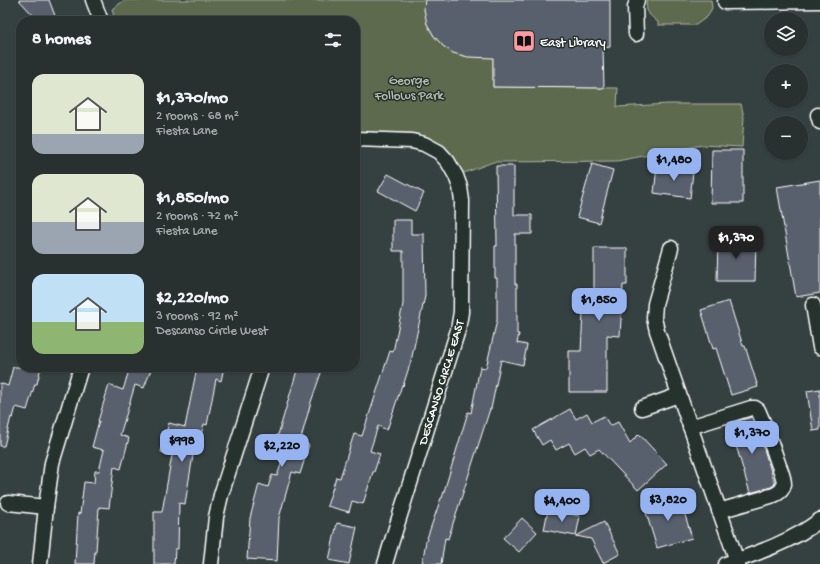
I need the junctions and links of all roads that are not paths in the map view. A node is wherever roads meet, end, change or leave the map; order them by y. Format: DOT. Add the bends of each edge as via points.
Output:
graph roads {
  1 [pos="92,0"];
  2 [pos="637,0"];
  3 [pos="820,1"];
  4 [pos="725,2"];
  5 [pos="99,16"];
  6 [pos="636,34"];
  7 [pos="360,139"];
  8 [pos="671,248"];
  9 [pos="813,305"];
  10 [pos="820,347"];
  11 [pos="79,372"];
  12 [pos="260,372"];
  13 [pos="679,395"];
  14 [pos="642,408"];
  15 [pos="690,427"];
  16 [pos="8,503"];
  17 [pos="46,507"];
  18 [pos="719,511"];
  19 [pos="820,520"];
  20 [pos="733,563"];
  21 [pos="40,564"];
  22 [pos="211,564"];
  23 [pos="385,564"];
  1 -- 5 [label="street"];
  2 -- 6 [label="street"];
  3 -- 4 [label="street"];
  7 -- 23 [label="street, DESCANSO CIRCLE EAST" via="412,141 439,152 456,176 462,201 461,312 458,330"];
  8 -- 13 [label="street" via="655,304 654,318"];
  9 -- 10 [label="street"];
  11 -- 17 [label="street" via="52,463"];
  12 -- 22 [label="street" via="221,495"];
  13 -- 14 [label="street"];
  13 -- 15 [label="street"];
  15 -- 18 [label="street"];
  15 -- 18 [label="street" via="755,408 769,436 784,484 780,492"];
  16 -- 17 [label="street"];
  17 -- 21 [label="street"];
  18 -- 20 [label="street"];
  19 -- 20 [label="street" via="796,535"];
}
